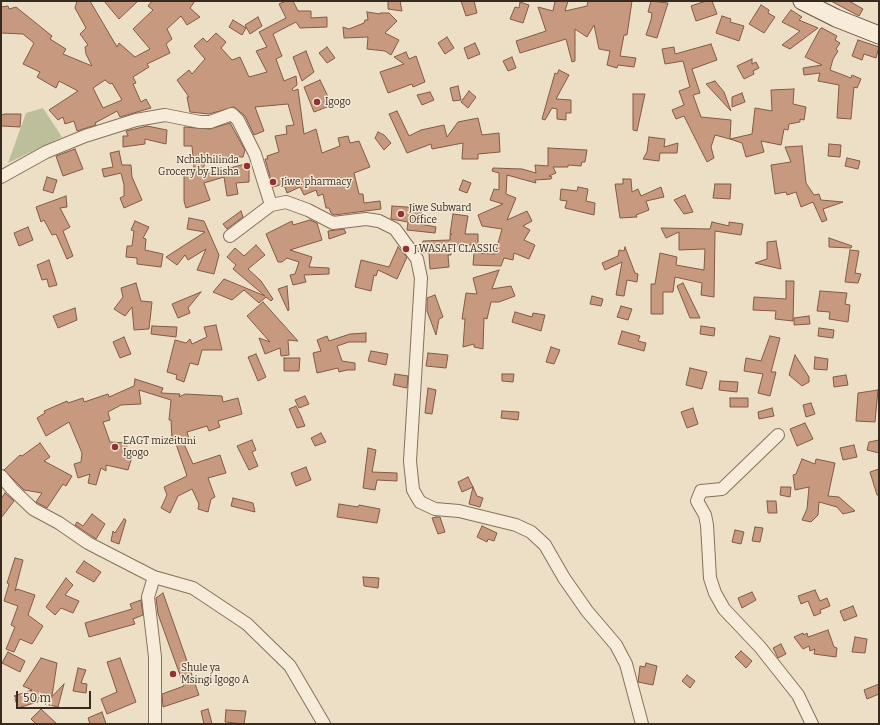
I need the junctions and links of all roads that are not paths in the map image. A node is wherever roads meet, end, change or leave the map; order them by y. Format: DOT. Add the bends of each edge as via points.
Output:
graph roads {
  1 [pos="802,1"];
  2 [pos="879,34"];
  3 [pos="1,177"];
  4 [pos="272,205"];
  5 [pos="230,236"];
  6 [pos="778,435"];
  7 [pos="1,476"];
  8 [pos="154,577"];
  9 [pos="154,724"];
  10 [pos="324,724"];
  11 [pos="642,724"];
  12 [pos="812,724"];
  1 -- 2 [label="main road" via="836,18"];
  3 -- 4 [label="street" via="46,152 85,136 136,120 165,115 210,122 232,114 238,120 255,154"];
  4 -- 5 [label="street"];
  4 -- 11 [label="street" via="286,202 332,223 379,221 395,229 417,259 421,278 410,461 413,490 420,502 435,509 459,511 516,525 531,532 546,545 564,578 587,611 616,645 626,664"];
  6 -- 12 [label="street" via="722,489 701,491 697,500 705,514 710,578 715,594 724,609 760,647 798,695"];
  7 -- 8 [label="street" via="34,509 88,543"];
  8 -- 9 [label="street" via="148,597 155,657"];
  8 -- 10 [label="street" via="193,588 247,624 290,666"];
}
